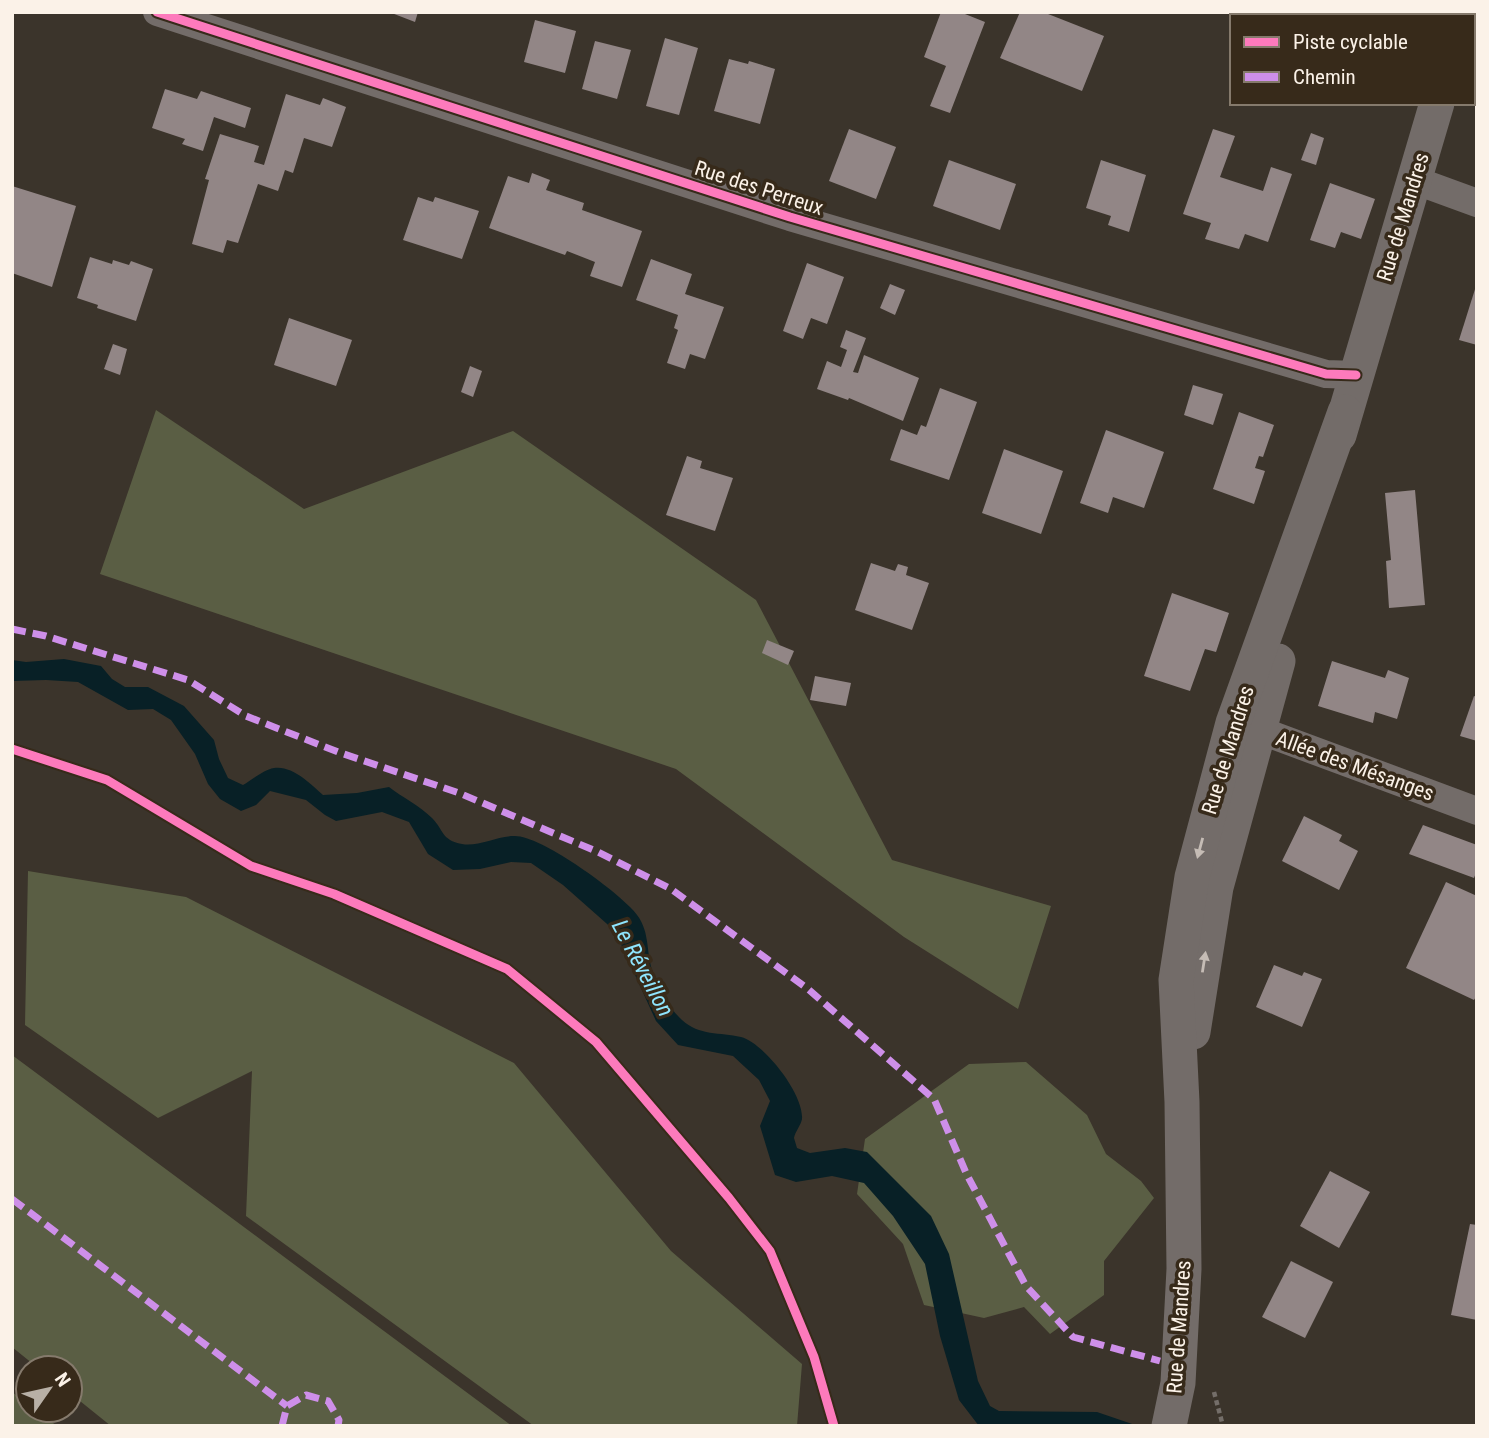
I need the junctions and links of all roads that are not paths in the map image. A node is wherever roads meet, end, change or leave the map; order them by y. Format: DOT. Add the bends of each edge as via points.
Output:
graph roads {
  1 [pos="157,12"];
  2 [pos="1436,105"];
  3 [pos="1415,180"];
  4 [pos="1477,203"];
  5 [pos="1356,375"];
  6 [pos="1246,727"];
  7 [pos="1477,811"];
  8 [pos="1169,1426"];
  1 -- 5 [label="street, Rue des Perreux" via="803,221 1326,374"];
  2 -- 3 [label="street, Rue de Mandres"];
  3 -- 4 [label="street"];
  3 -- 5 [label="street, Rue de Mandres"];
  5 -- 6 [label="street, Rue de Mandres"];
  6 -- 7 [label="street, Allée des Mésanges"];
  6 -- 8 [label="street, Rue de Mandres" via="1192,877 1176,980 1184,1269 1178,1383"];
}
